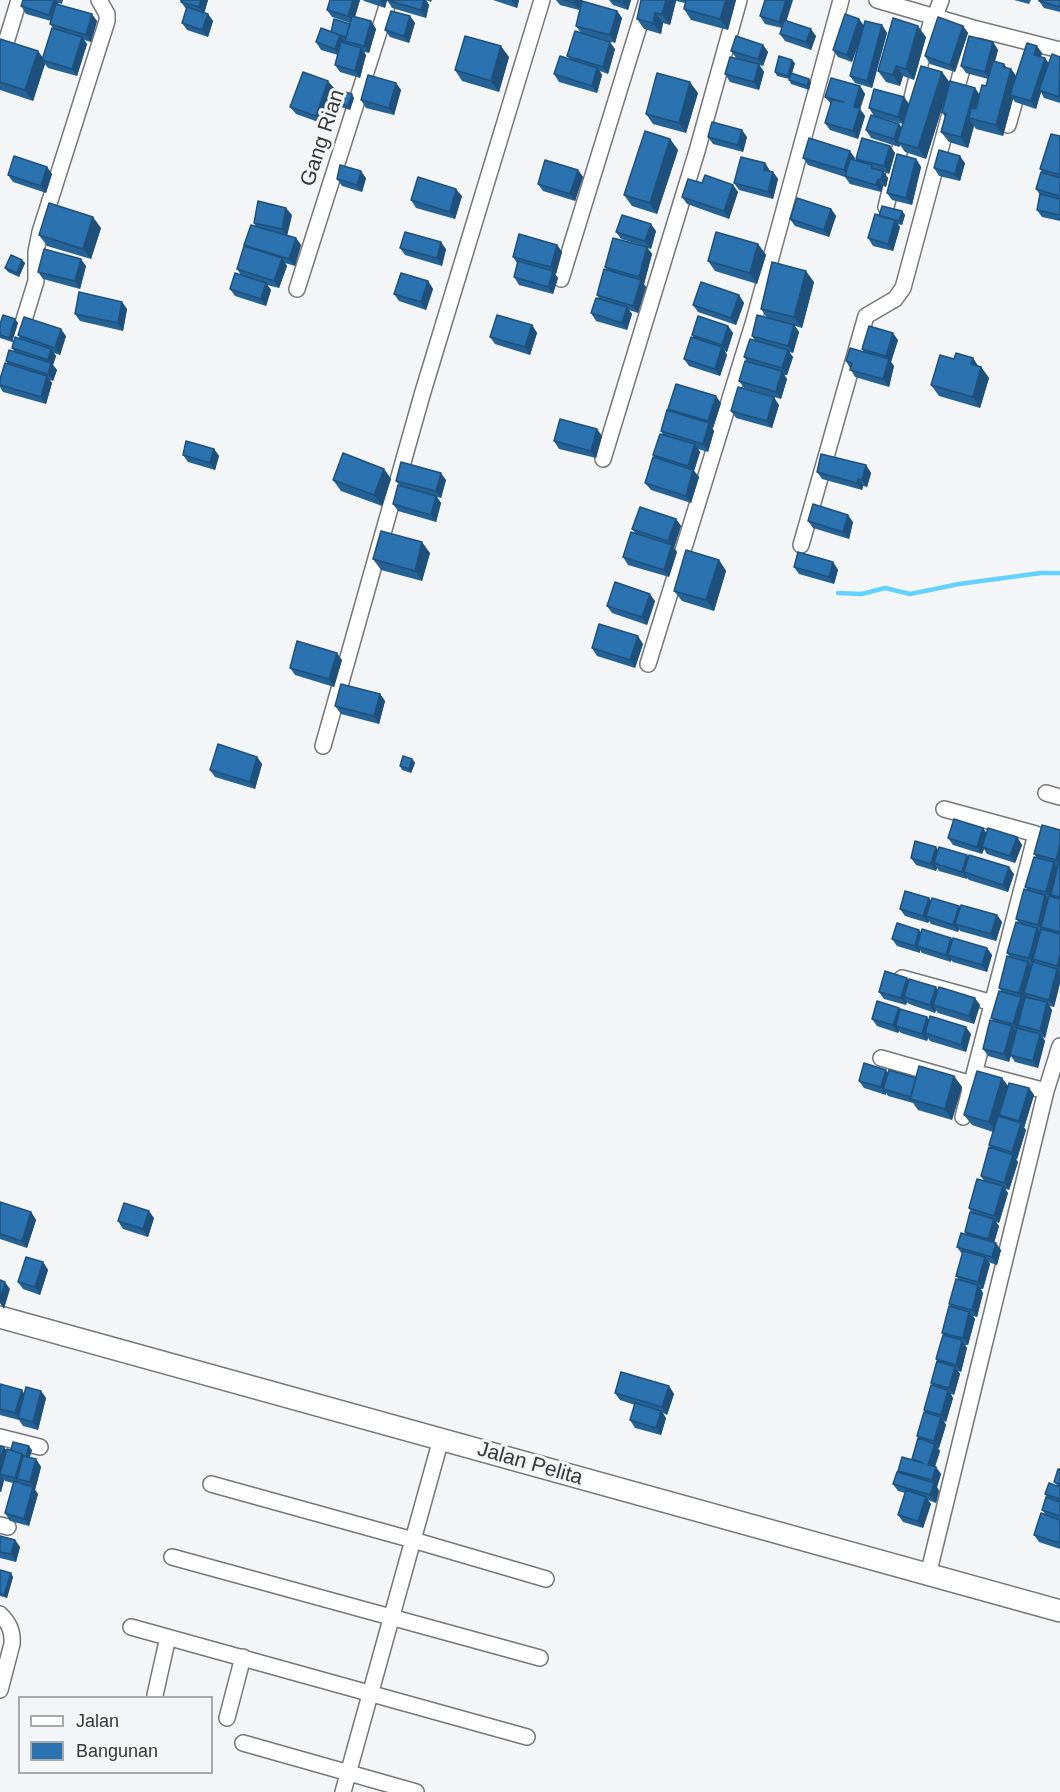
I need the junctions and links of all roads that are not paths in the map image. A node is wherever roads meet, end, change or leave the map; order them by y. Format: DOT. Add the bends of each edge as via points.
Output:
graph roads {
  1 [pos="19,0"];
  2 [pos="99,0"];
  3 [pos="389,0"];
  4 [pos="542,0"];
  5 [pos="647,0"];
  6 [pos="739,0"];
  7 [pos="840,0"];
  8 [pos="876,0"];
  9 [pos="941,0"];
  10 [pos="934,16"];
  11 [pos="973,28"];
  12 [pos="1060,50"];
  13 [pos="1028,53"];
  14 [pos="0,62"];
  15 [pos="1008,125"];
  16 [pos="886,207"];
  17 [pos="561,279"];
  18 [pos="297,289"];
  19 [pos="14,353"];
  20 [pos="603,459"];
  21 [pos="801,545"];
  22 [pos="648,664"];
  23 [pos="323,746"];
  24 [pos="944,809"];
  25 [pos="902,978"];
  26 [pos="993,1003"];
  27 [pos="1060,1046"];
  28 [pos="881,1058"];
  29 [pos="974,1078"];
  30 [pos="1046,1092"];
  31 [pos="963,1117"];
  32 [pos="0,1317"];
  33 [pos="0,1437"];
  34 [pos="441,1439"];
  35 [pos="40,1447"];
  36 [pos="211,1484"];
  37 [pos="413,1540"];
  38 [pos="172,1557"];
  39 [pos="928,1575"];
  40 [pos="546,1579"];
  41 [pos="1060,1611"];
  42 [pos="0,1614"];
  43 [pos="392,1617"];
  44 [pos="131,1627"];
  45 [pos="168,1637"];
  46 [pos="243,1657"];
  47 [pos="540,1658"];
  48 [pos="0,1690"];
  49 [pos="370,1694"];
  50 [pos="155,1695"];
  51 [pos="227,1718"];
  52 [pos="527,1737"];
  53 [pos="243,1743"];
  54 [pos="348,1773"];
  55 [pos="343,1792"];
  56 [pos="416,1792"];
  1 -- 14 [label="street"];
  2 -- 19 [label="street" via="107,21 40,232 36,281"];
  3 -- 18 [label="street, Gang Rian"];
  4 -- 23 [label="street" via="422,395"];
  5 -- 17 [label="street"];
  6 -- 20 [label="street"];
  7 -- 22 [label="street" via="753,324"];
  8 -- 10 [label="street"];
  9 -- 10 [label="street"];
  10 -- 11 [label="street"];
  10 -- 16 [label="street"];
  11 -- 13 [label="street"];
  11 -- 21 [label="street" via="903,288 895,299 866,316"];
  12 -- 13 [label="street"];
  13 -- 15 [label="street"];
  24 -- 26 [label="street" via="1036,834 1008,920"];
  25 -- 26 [label="street"];
  26 -- 29 [label="street"];
  27 -- 30 [label="street"];
  28 -- 29 [label="street"];
  29 -- 30 [label="street"];
  29 -- 31 [label="street"];
  30 -- 39 [label="street"];
  32 -- 34 [label="street, Jalan Pelita"];
  33 -- 35 [label="street"];
  34 -- 37 [label="street"];
  34 -- 39 [label="street, Jalan Pelita"];
  36 -- 37 [label="street"];
  37 -- 40 [label="street"];
  37 -- 43 [label="street"];
  38 -- 43 [label="street"];
  39 -- 41 [label="street, Jalan Pelita"];
  42 -- 48 [label="street" via="12,1636"];
  43 -- 47 [label="street"];
  43 -- 49 [label="street"];
  44 -- 45 [label="street"];
  45 -- 46 [label="street"];
  45 -- 50 [label="street"];
  46 -- 49 [label="street"];
  46 -- 51 [label="street"];
  49 -- 52 [label="street"];
  49 -- 54 [label="street"];
  53 -- 54 [label="street"];
  54 -- 55 [label="street"];
  54 -- 56 [label="street"];
}
